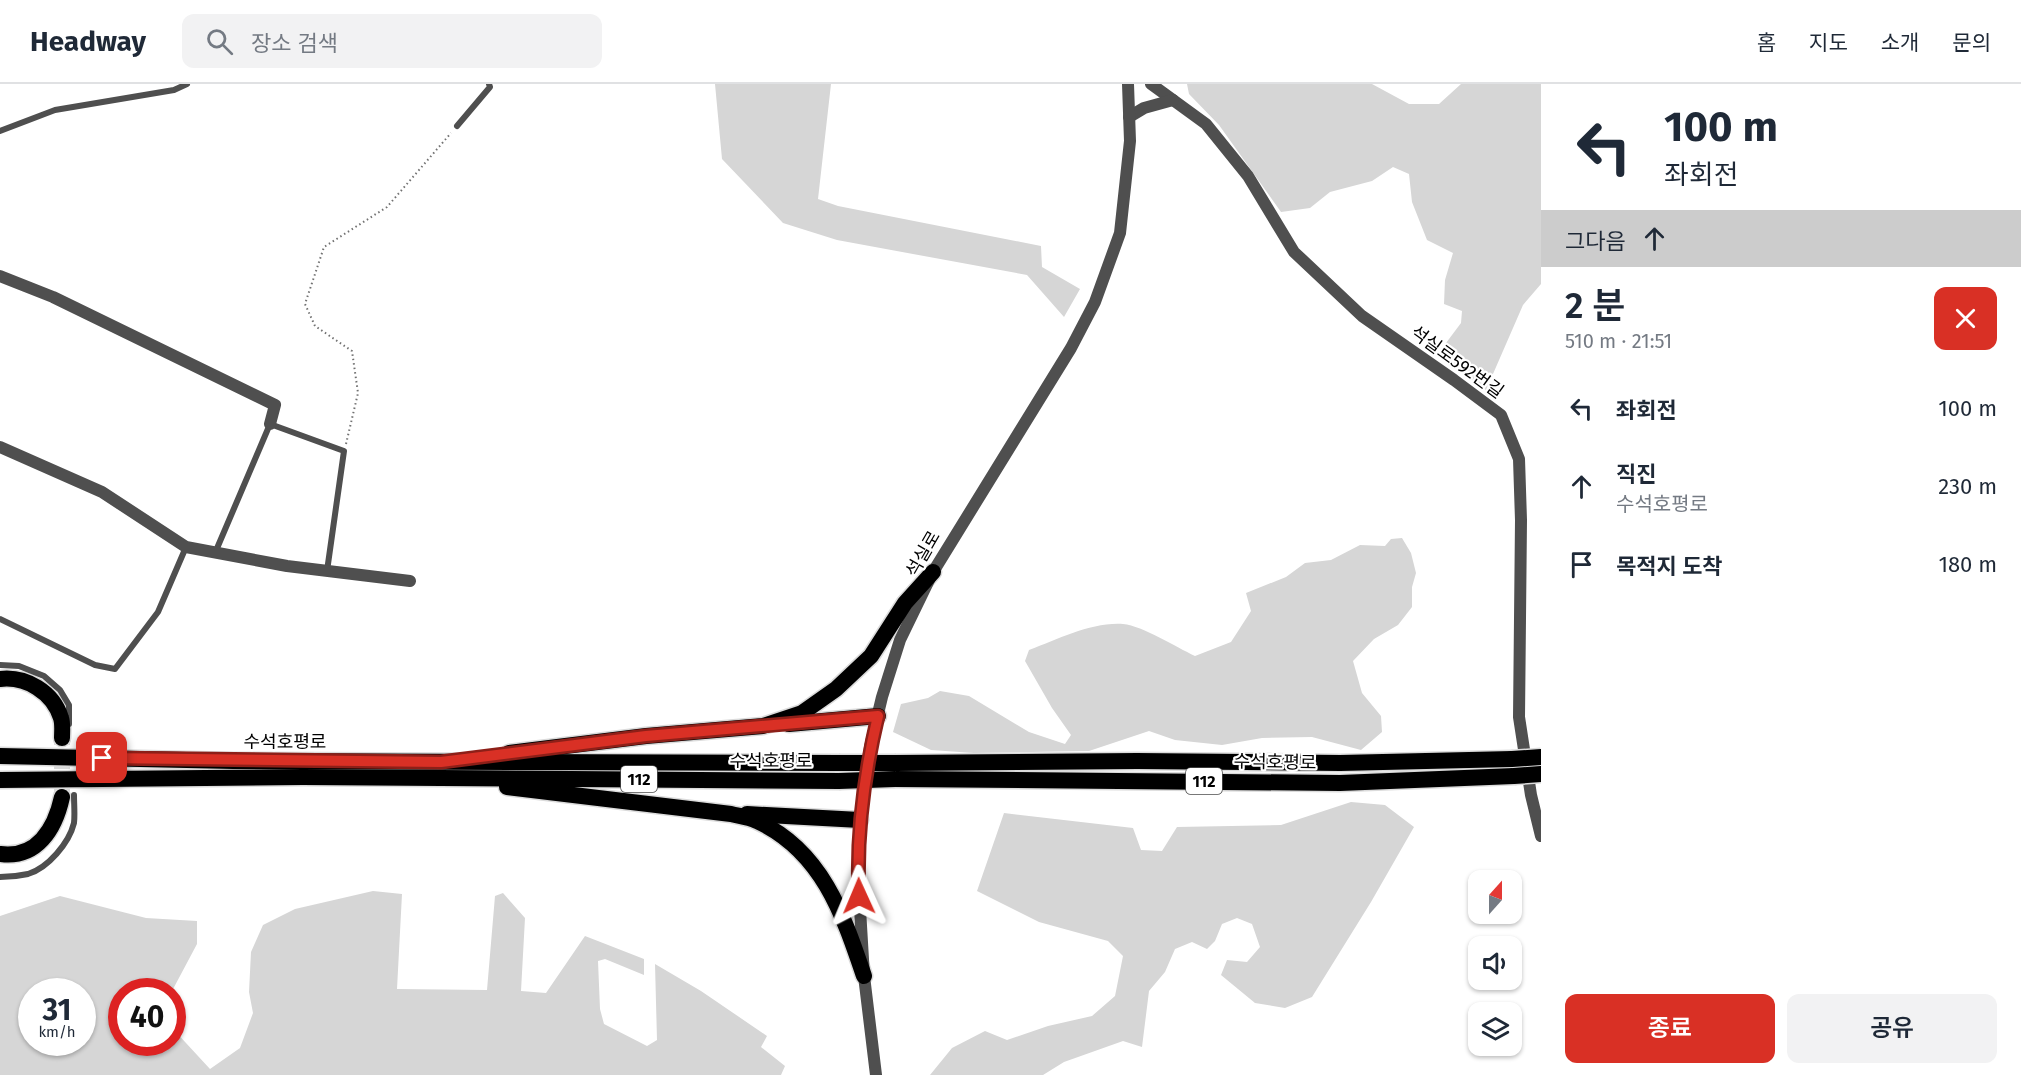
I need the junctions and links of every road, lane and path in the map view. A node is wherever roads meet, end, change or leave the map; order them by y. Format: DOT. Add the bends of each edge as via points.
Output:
graph roads {
  1 [pos="187,84"];
  2 [pos="489,84"];
  3 [pos="1128,84"];
  4 [pos="1151,84"];
  5 [pos="1173,100"];
  6 [pos="1129,117"];
  7 [pos="457,126"];
  8 [pos="0,131"];
  9 [pos="0,276"];
  10 [pos="270,424"];
  11 [pos="0,447"];
  12 [pos="345,451"];
  13 [pos="186,547"];
  14 [pos="215,553"];
  15 [pos="326,571"];
  16 [pos="933,572"];
  17 [pos="410,581"];
  18 [pos="0,619"];
  19 [pos="0,665"];
  20 [pos="0,679"];
  21 [pos="878,716"];
  22 [pos="65,718"];
  23 [pos="763,726"];
  24 [pos="65,738"];
  25 [pos="0,750"];
  26 [pos="0,756"];
  27 [pos="36,757"];
  28 [pos="1541,757"];
  29 [pos="440,770"];
  30 [pos="896,771"];
  31 [pos="1541,774"];
  32 [pos="0,780"];
  33 [pos="68,796"];
  34 [pos="731,814"];
  35 [pos="860,820"];
  36 [pos="1541,836"];
  37 [pos="0,854"];
  38 [pos="0,877"];
  39 [pos="864,976"];
  40 [pos="876,1075"];
  1 -- 8 [label="lane" via="174,90 55,110"];
  2 -- 7 [label="lane"];
  3 -- 6 [label="street, 석실로"];
  4 -- 5 [label="street, 석실로592번길"];
  5 -- 6 [label="street"];
  5 -- 36 [label="street, 석실로592번길" via="1206,124 1248,176 1294,252 1362,316 1501,415 1519,459 1519,717"];
  6 -- 16 [label="street, 석실로" via="1120,233 1095,302 1071,348"];
  7 -- 12 [label="path" via="387,207 324,247 305,303 315,326 352,351 358,393"];
  9 -- 10 [label="street" via="53,297 275,405"];
  10 -- 12 [label="lane"];
  10 -- 14 [label="lane"];
  11 -- 13 [label="street" via="102,492"];
  12 -- 15 [label="lane"];
  13 -- 14 [label="street"];
  13 -- 18 [label="lane" via="158,612 115,669 95,665"];
  14 -- 15 [label="street"];
  15 -- 17 [label="street"];
  16 -- 21 [label="street, 석실로" via="900,640"];
  16 -- 23 [label="highway" via="904,603 872,656 836,689 802,713"];
  19 -- 22 [label="lane" via="19,666 44,676 69,705"];
  20 -- 22 [label="highway" via="18,679 34,685"];
  21 -- 23 [label="highway"];
  21 -- 35 [label="street, 석실로"];
  22 -- 24 [label="highway"];
  23 -- 29 [label="highway" via="646,736"];
  25 -- 27 [label="highway"];
  26 -- 27 [label="highway, 수석호평로 / 112"];
  27 -- 29 [label="highway, 수석호평로 / 112"];
  28 -- 30 [label="highway, 수석호평로 / 112, bridge" via="1340,763 1137,761"];
  29 -- 30 [label="highway, 수석호평로 / 112, bridge" via="839,764"];
  29 -- 30 [label="highway, 수석호평로 / 112, bridge" via="839,781"];
  29 -- 32 [label="highway, 수석호평로 / 112" via="292,777"];
  29 -- 34 [label="highway"];
  30 -- 31 [label="highway, 수석호평로 / 112, bridge" via="1340,783"];
  33 -- 37 [label="highway" via="46,836 33,849 12,856"];
  33 -- 38 [label="lane" via="74,822 57,852 29,873"];
  34 -- 35 [label="highway"];
  34 -- 39 [label="highway" via="756,821 784,837 806,858 834,897"];
  35 -- 39 [label="street, 석실로" via="858,875"];
  39 -- 40 [label="street, 석실로"];
}
